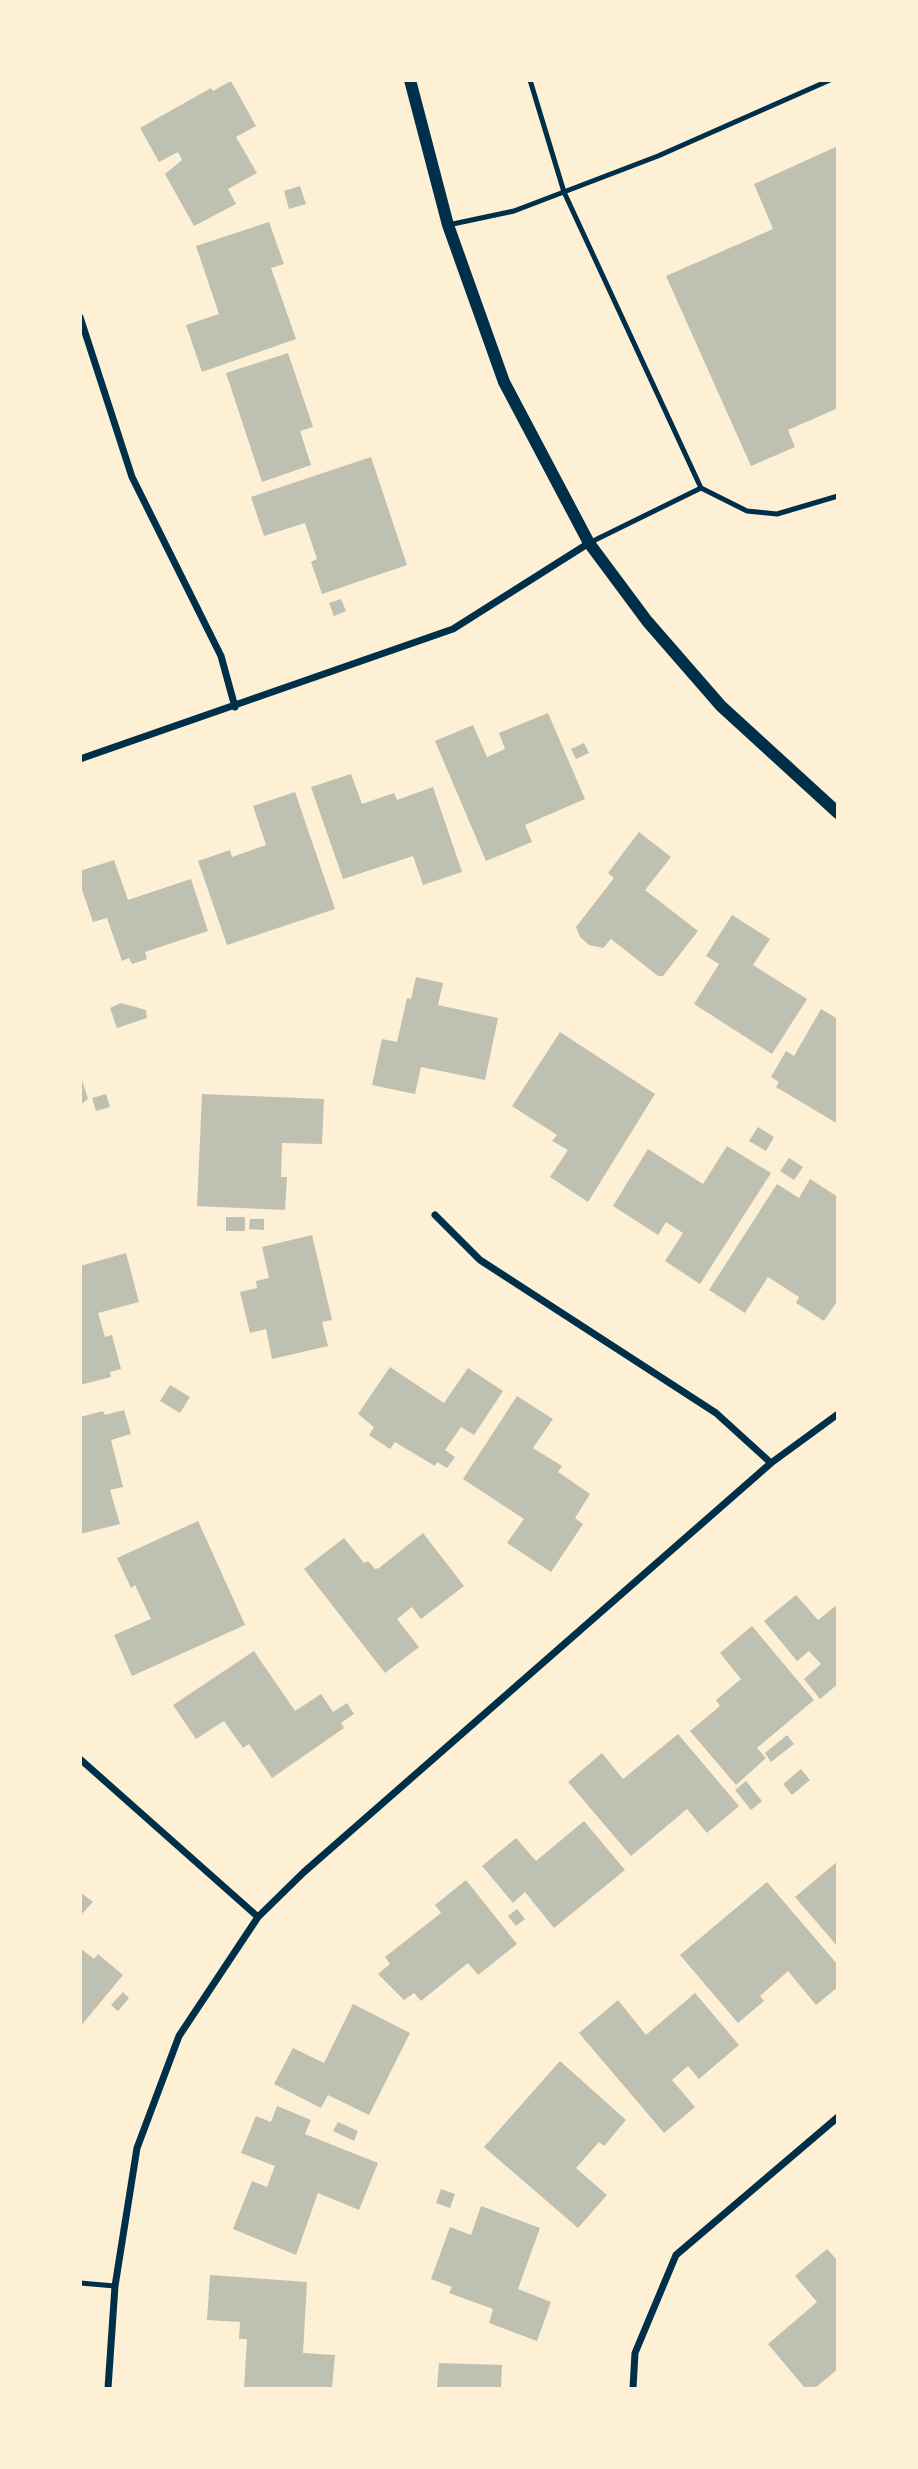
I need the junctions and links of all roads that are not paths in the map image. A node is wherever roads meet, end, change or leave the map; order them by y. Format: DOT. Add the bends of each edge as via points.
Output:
graph roads {
  1 [pos="410,80"];
  2 [pos="530,80"];
  3 [pos="830,80"];
  4 [pos="564,192"];
  5 [pos="448,225"];
  6 [pos="80,317"];
  7 [pos="701,488"];
  8 [pos="838,496"];
  9 [pos="589,543"];
  10 [pos="235,707"];
  11 [pos="80,759"];
  12 [pos="838,813"];
  13 [pos="435,1215"];
  14 [pos="838,1414"];
  15 [pos="771,1463"];
  16 [pos="80,1759"];
  17 [pos="258,1917"];
  18 [pos="838,2117"];
  19 [pos="80,2283"];
  20 [pos="115,2286"];
  21 [pos="108,2389"];
  22 [pos="633,2389"];
  1 -- 5 [label="street"];
  2 -- 4 [label="lane"];
  3 -- 4 [label="lane"];
  4 -- 5 [label="lane" via="514,211"];
  4 -- 7 [label="lane"];
  5 -- 9 [label="street" via="504,382"];
  6 -- 10 [label="street" via="132,477 222,656"];
  7 -- 8 [label="lane" via="747,511 777,514"];
  7 -- 9 [label="lane"];
  9 -- 10 [label="street" via="453,629"];
  9 -- 12 [label="street" via="647,621 721,706"];
  10 -- 11 [label="street"];
  13 -- 15 [label="street" via="480,1260 716,1413"];
  14 -- 15 [label="street"];
  15 -- 17 [label="street"];
  16 -- 17 [label="street"];
  17 -- 20 [label="street" via="179,2036 137,2148"];
  18 -- 22 [label="street" via="676,2255 635,2353"];
  19 -- 20 [label="lane"];
  20 -- 21 [label="street"];
}
